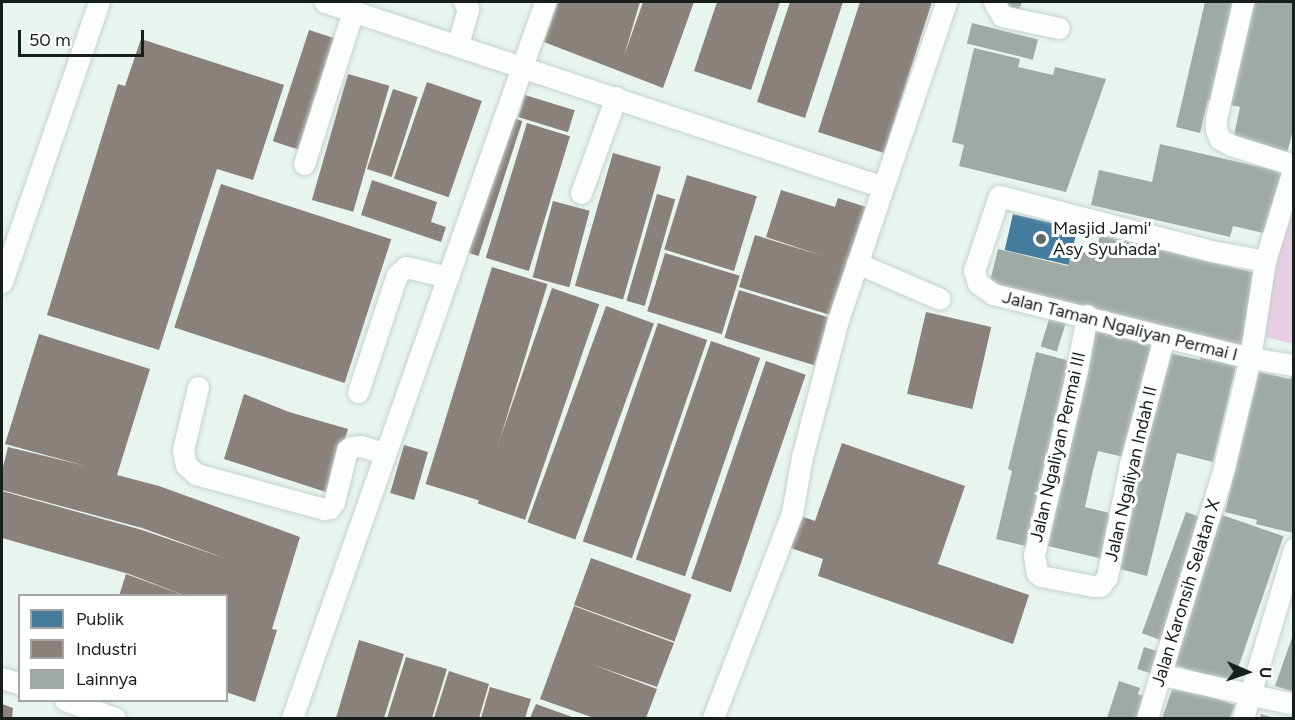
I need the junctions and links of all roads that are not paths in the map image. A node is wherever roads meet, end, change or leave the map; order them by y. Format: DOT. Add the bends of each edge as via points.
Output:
graph roads {
  1 [pos="99,2"];
  2 [pos="324,2"];
  3 [pos="464,2"];
  4 [pos="544,2"];
  5 [pos="946,2"];
  6 [pos="994,2"];
  7 [pos="1243,2"];
  8 [pos="353,11"];
  9 [pos="1059,28"];
  10 [pos="458,44"];
  11 [pos="523,66"];
  12 [pos="616,97"];
  13 [pos="304,164"];
  14 [pos="1293,166"];
  15 [pos="883,187"];
  16 [pos="581,193"];
  17 [pos="1266,261"];
  18 [pos="857,263"];
  19 [pos="448,277"];
  20 [pos="2,282"];
  21 [pos="940,299"];
  22 [pos="1086,315"];
  23 [pos="1164,337"];
  24 [pos="1250,358"];
  25 [pos="1293,365"];
  26 [pos="198,387"];
  27 [pos="358,392"];
  28 [pos="385,454"];
  29 [pos="1293,549"];
  30 [pos="1041,576"];
  31 [pos="1162,675"];
  32 [pos="2,678"];
  33 [pos="18,683"];
  34 [pos="1250,696"];
  35 [pos="71,702"];
  36 [pos="1293,704"];
  37 [pos="115,718"];
  38 [pos="292,718"];
  39 [pos="713,718"];
  40 [pos="1147,718"];
  41 [pos="1243,718"];
  1 -- 20 [label="street"];
  2 -- 8 [label="street"];
  3 -- 10 [label="street" via="468,8"];
  4 -- 11 [label="street"];
  5 -- 15 [label="street"];
  6 -- 9 [label="street" via="1002,16"];
  7 -- 14 [label="street" via="1216,130 1220,139 1231,145"];
  8 -- 10 [label="street"];
  8 -- 13 [label="street"];
  10 -- 11 [label="street"];
  11 -- 12 [label="street"];
  11 -- 19 [label="street"];
  12 -- 15 [label="street"];
  12 -- 16 [label="street"];
  14 -- 17 [label="street, Jalan Karonsih Selatan X"];
  15 -- 18 [label="street"];
  17 -- 22 [label="street, Jalan Taman Ngaliyan Permai I" via="1212,251 999,196 974,271 978,283 993,294"];
  17 -- 24 [label="street, Jalan Karonsih Selatan X"];
  18 -- 21 [label="street"];
  18 -- 39 [label="street" via="802,457 792,513"];
  19 -- 27 [label="street" via="406,267 397,275"];
  19 -- 28 [label="street"];
  22 -- 23 [label="street, Jalan Taman Ngaliyan Permai I"];
  22 -- 30 [label="street, Jalan Ngaliyan Permai III" via="1034,555"];
  23 -- 24 [label="street, Jalan Taman Ngaliyan Permai I"];
  23 -- 30 [label="street, Jalan Ngaliyan Indah II" via="1130,464 1107,577 1100,586 1093,586"];
  24 -- 25 [label="street, Jalan Taman Ngaliyan Permai I"];
  24 -- 31 [label="street, Jalan Karonsih Selatan X" via="1224,467"];
  26 -- 28 [label="street" via="183,450 186,465 196,474 324,509 334,502 347,450 361,446"];
  28 -- 38 [label="street"];
  29 -- 34 [label="street"];
  31 -- 34 [label="street"];
  31 -- 40 [label="street, Jalan Karonsih Selatan X"];
  32 -- 33 [label="street"];
  34 -- 36 [label="street"];
  34 -- 41 [label="street"];
  35 -- 37 [label="street"];
}
